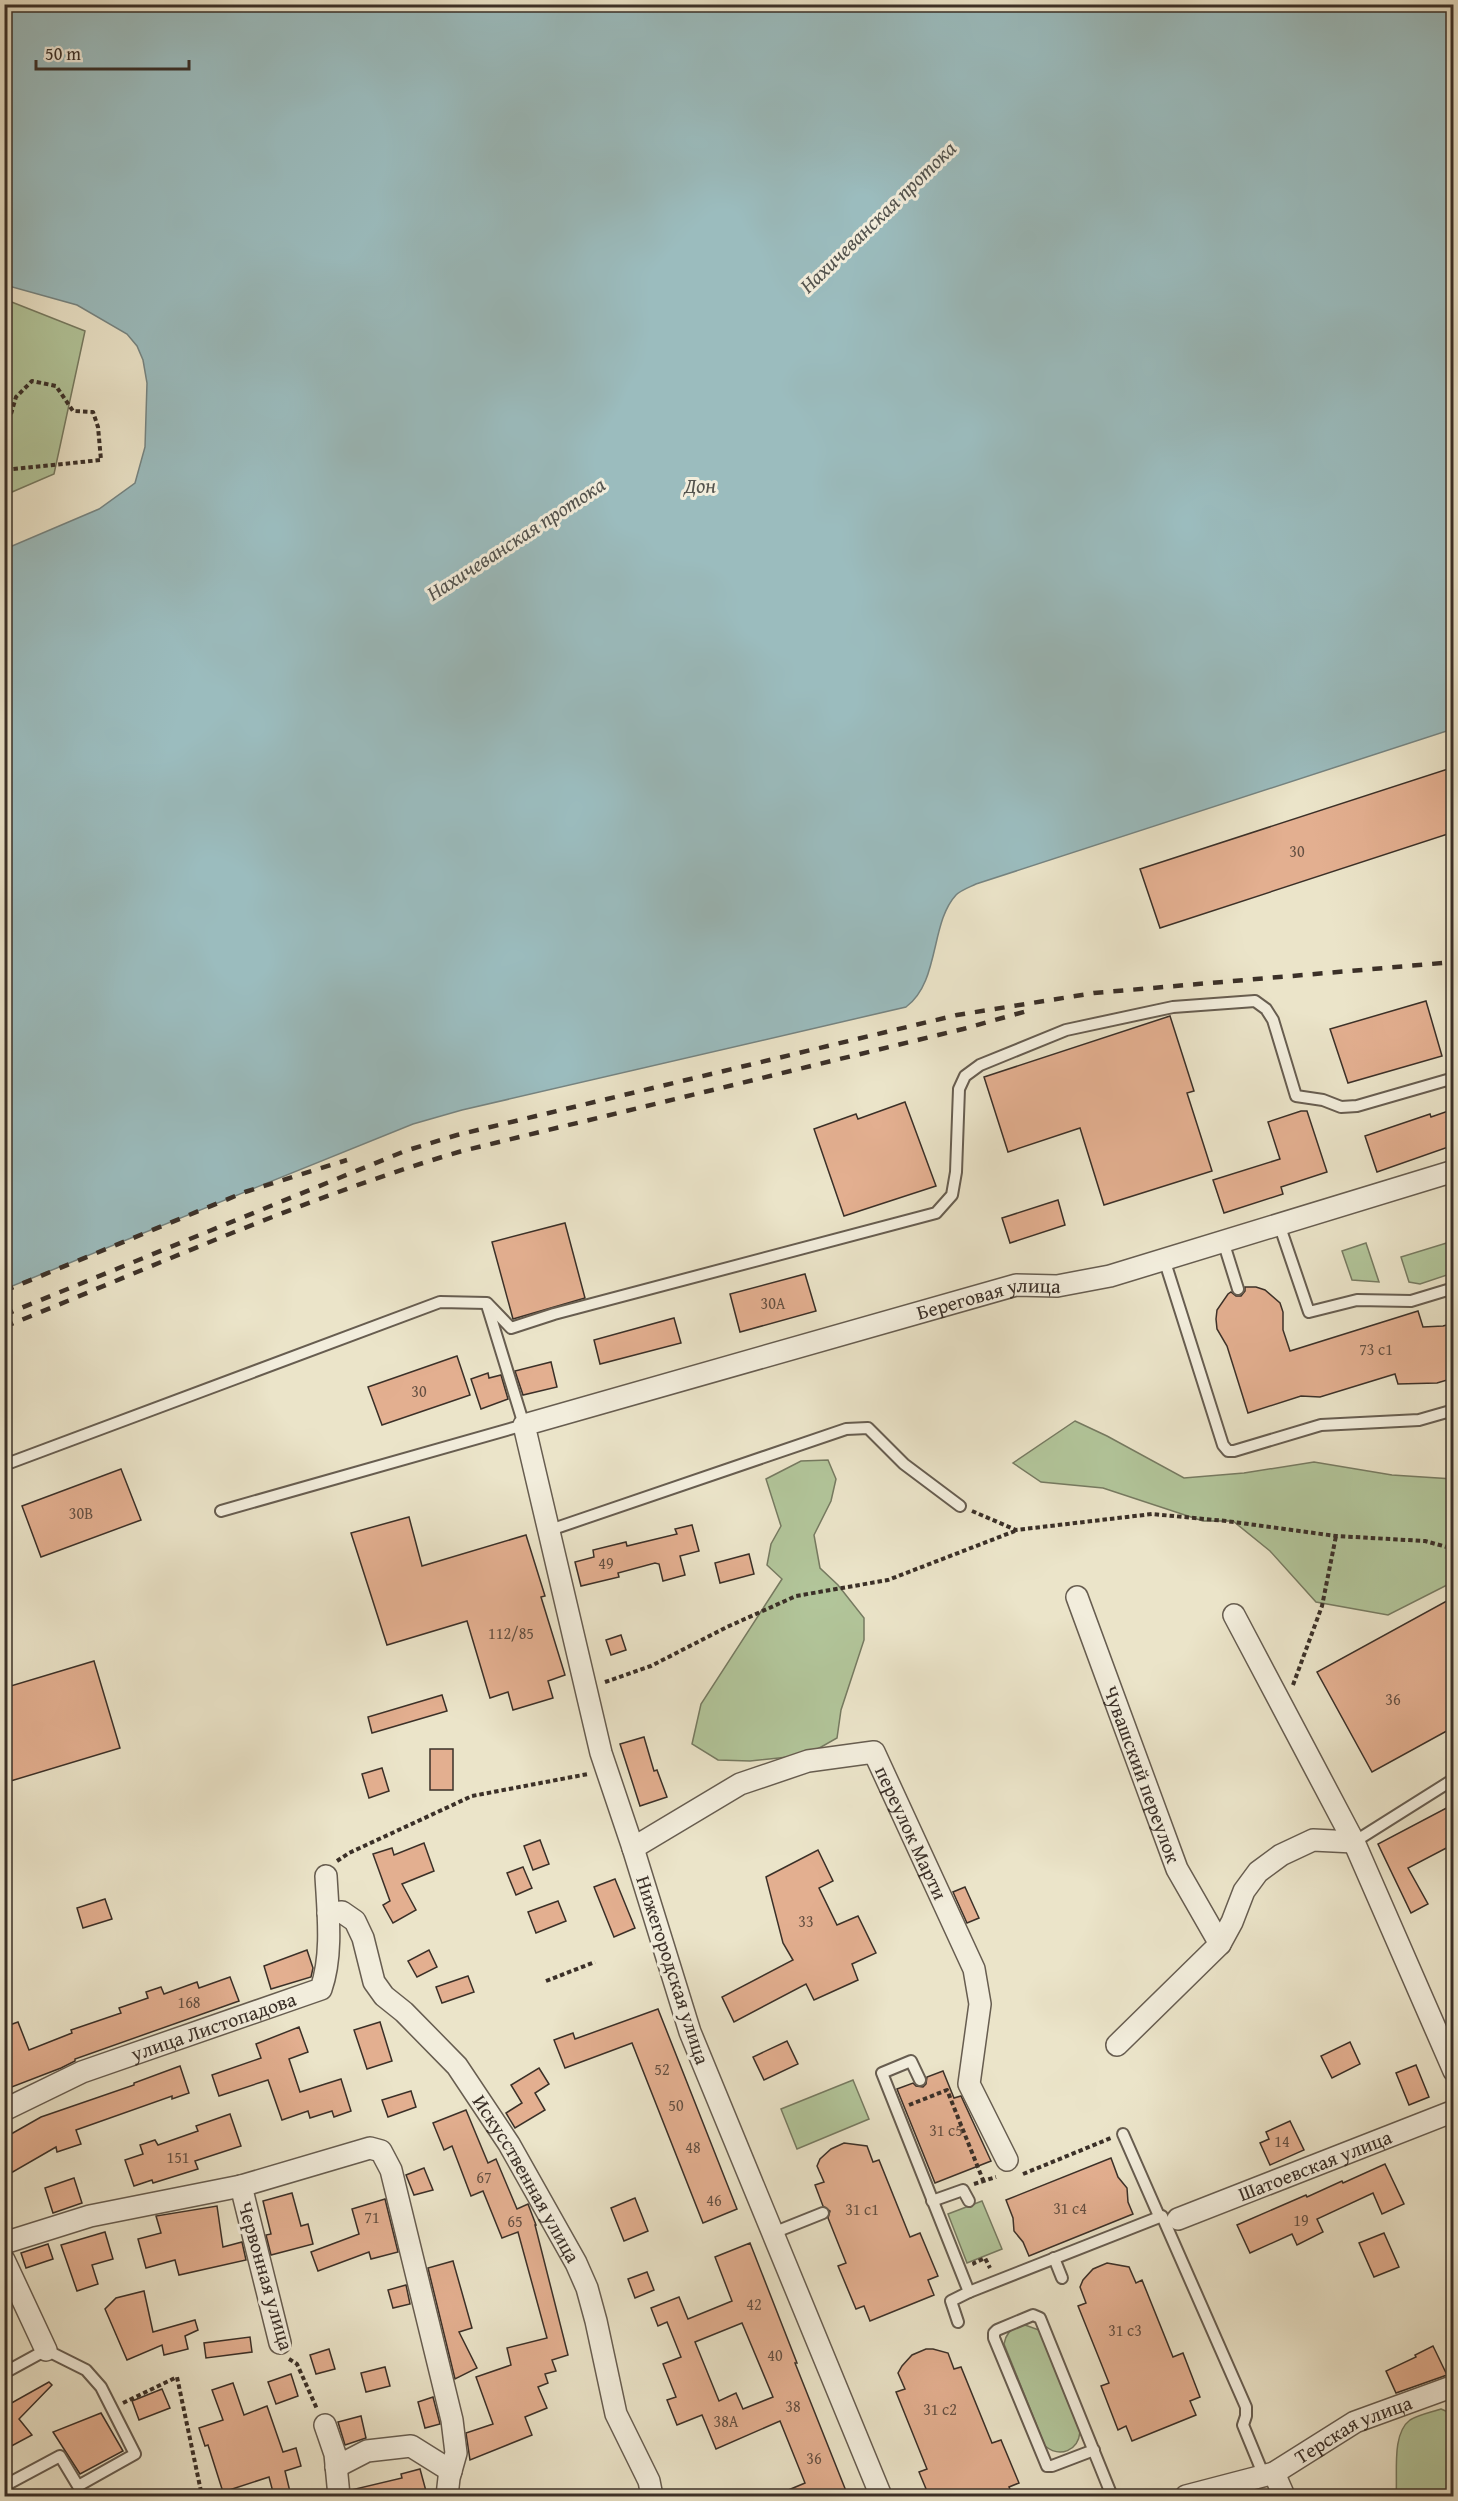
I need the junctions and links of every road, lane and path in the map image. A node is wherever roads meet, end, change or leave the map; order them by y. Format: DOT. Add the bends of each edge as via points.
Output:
graph roads {
  1 [pos="4,426"];
  2 [pos="4,470"];
  3 [pos="1454,1078"];
  4 [pos="1454,1171"];
  5 [pos="1279,1224"];
  6 [pos="1223,1241"];
  7 [pos="1164,1259"];
  8 [pos="1454,1288"];
  9 [pos="1238,1289"];
  10 [pos="486,1303"];
  11 [pos="1454,1410"];
  12 [pos="524,1425"];
  13 [pos="4,1465"];
  14 [pos="960,1506"];
  15 [pos="221,1511"];
  16 [pos="550,1530"];
  17 [pos="1016,1530"];
  18 [pos="1336,1536"];
  19 [pos="1454,1550"];
  20 [pos="1077,1597"];
  21 [pos="1234,1615"];
  22 [pos="586,1688"];
  23 [pos="1284,1709"];
  24 [pos="607,1770"];
  25 [pos="1454,1779"];
  26 [pos="1354,1842"];
  27 [pos="633,1848"];
  28 [pos="326,1876"];
  29 [pos="328,1913"];
  30 [pos="1220,1944"];
  31 [pos="595,1962"];
  32 [pos="546,1981"];
  33 [pos="1117,2045"];
  34 [pos="1454,2071"];
  35 [pos="920,2080"];
  36 [pos="907,2106"];
  37 [pos="4,2109"];
  38 [pos="1454,2112"];
  39 [pos="1123,2134"];
  40 [pos="1009,2172"];
  41 [pos="983,2180"];
  42 [pos="241,2186"];
  43 [pos="963,2190"];
  44 [pos="932,2201"];
  45 [pos="969,2201"];
  46 [pos="823,2213"];
  47 [pos="1167,2219"];
  48 [pos="773,2233"];
  49 [pos="4,2243"];
  50 [pos="1054,2258"];
  51 [pos="4,2260"];
  52 [pos="974,2263"];
  53 [pos="989,2268"];
  54 [pos="1062,2278"];
  55 [pos="969,2292"];
  56 [pos="958,2322"];
  57 [pos="280,2343"];
  58 [pos="46,2349"];
  59 [pos="4,2373"];
  60 [pos="1454,2386"];
  61 [pos="111,2408"];
  62 [pos="325,2425"];
  63 [pos="1094,2450"];
  64 [pos="336,2466"];
  65 [pos="451,2471"];
  66 [pos="1269,2475"];
  67 [pos="4,2486"];
  68 [pos="202,2496"];
  69 [pos="339,2496"];
  70 [pos="447,2496"];
  71 [pos="652,2496"];
  72 [pos="881,2496"];
  73 [pos="1112,2496"];
  74 [pos="1186,2496"];
  75 [pos="1284,2496"];
  1 -- 2 [label="path" via="16,398 32,381 56,386 73,411 93,412 101,460"];
  3 -- 10 [label="lane" via="1357,1106 1341,1107 1296,1096 1273,1020 1255,1001 1173,1007 1066,1030 980,1065 965,1076 959,1089 952,1195 936,1213 511,1328"];
  4 -- 5 [label="street, Береговая улица"];
  5 -- 6 [label="street, Береговая улица"];
  5 -- 8 [label="lane" via="1309,1312 1356,1300 1411,1301"];
  6 -- 7 [label="street, Береговая улица"];
  6 -- 9 [label="lane"];
  7 -- 11 [label="lane" via="1227,1451 1321,1425 1419,1420"];
  7 -- 12 [label="street, Береговая улица" via="1057,1286 1016,1285"];
  10 -- 12 [label="lane"];
  10 -- 13 [label="lane" via="440,1302"];
  12 -- 15 [label="lane"];
  12 -- 16 [label="street, Нижегородская улица"];
  14 -- 16 [label="lane" via="904,1464 868,1428 846,1429"];
  14 -- 17 [label="path"];
  16 -- 22 [label="street, Нижегородская улица"];
  17 -- 18 [label="path" via="1152,1514"];
  17 -- 22 [label="path" via="888,1580 796,1596 651,1666"];
  18 -- 19 [label="path" via="1425,1540"];
  18 -- 23 [label="path" via="1322,1606"];
  20 -- 30 [label="street, Чувашский переулок" via="1177,1869"];
  21 -- 23 [label="street"];
  22 -- 24 [label="street, Нижегородская улица"];
  23 -- 26 [label="street"];
  24 -- 27 [label="street, Нижегородская улица"];
  24 -- 28 [label="path" via="472,1796 349,1853 333,1864"];
  25 -- 26 [label="lane"];
  26 -- 30 [label="street" via="1313,1840 1281,1855 1258,1872 1244,1891"];
  26 -- 34 [label="street"];
  27 -- 40 [label="street, переулок Марти" via="740,1784 808,1761 874,1752 974,1969 980,2004 969,2084"];
  27 -- 48 [label="street, Нижегородская улица" via="690,2032"];
  28 -- 29 [label="street, улица Листопадова"];
  29 -- 37 [label="street, улица Листопадова" via="326,1974 321,1989 82,2072"];
  29 -- 71 [label="street, Искусственная улица" via="342,1912 355,1921 374,1982 457,2066 509,2144 576,2262 596,2321 616,2414 642,2464"];
  30 -- 33 [label="street"];
  31 -- 32 [label="path"];
  35 -- 44 [label="lane" via="911,2061 882,2073"];
  36 -- 41 [label="path" via="947,2090"];
  38 -- 47 [label="street, Шатоевская улица"];
  39 -- 40 [label="path"];
  39 -- 47 [label="lane"];
  40 -- 41 [label="path"];
  41 -- 43 [label="path"];
  42 -- 49 [label="street" via="90,2216"];
  42 -- 57 [label="street, Червонная улица"];
  42 -- 65 [label="street" via="370,2148 381,2151 391,2170 452,2420 456,2454"];
  43 -- 44 [label="lane"];
  43 -- 45 [label="lane"];
  44 -- 55 [label="lane"];
  46 -- 48 [label="lane"];
  47 -- 50 [label="lane"];
  47 -- 66 [label="lane" via="1246,2407 1243,2425"];
  48 -- 72 [label="street, Нижегородская улица"];
  50 -- 54 [label="lane"];
  50 -- 55 [label="lane"];
  51 -- 58 [label="street"];
  52 -- 53 [label="path" via="985,2258"];
  55 -- 56 [label="lane" via="951,2301"];
  57 -- 62 [label="path, Червонная улица" via="290,2361 297,2364"];
  58 -- 59 [label="lane"];
  58 -- 61 [label="lane" via="86,2370"];
  60 -- 66 [label="street, Терская улица" via="1355,2422"];
  61 -- 67 [label="lane" via="135,2454 78,2486 60,2456"];
  61 -- 68 [label="path" via="177,2377"];
  62 -- 64 [label="street"];
  63 -- 63 [label="lane" via="1040,2318 1034,2316 994,2333 1047,2466"];
  63 -- 73 [label="lane"];
  64 -- 65 [label="street" via="367,2451 411,2446"];
  64 -- 69 [label="street"];
  65 -- 70 [label="street"];
  66 -- 74 [label="street, Терская улица"];
  66 -- 75 [label="street"];
}
